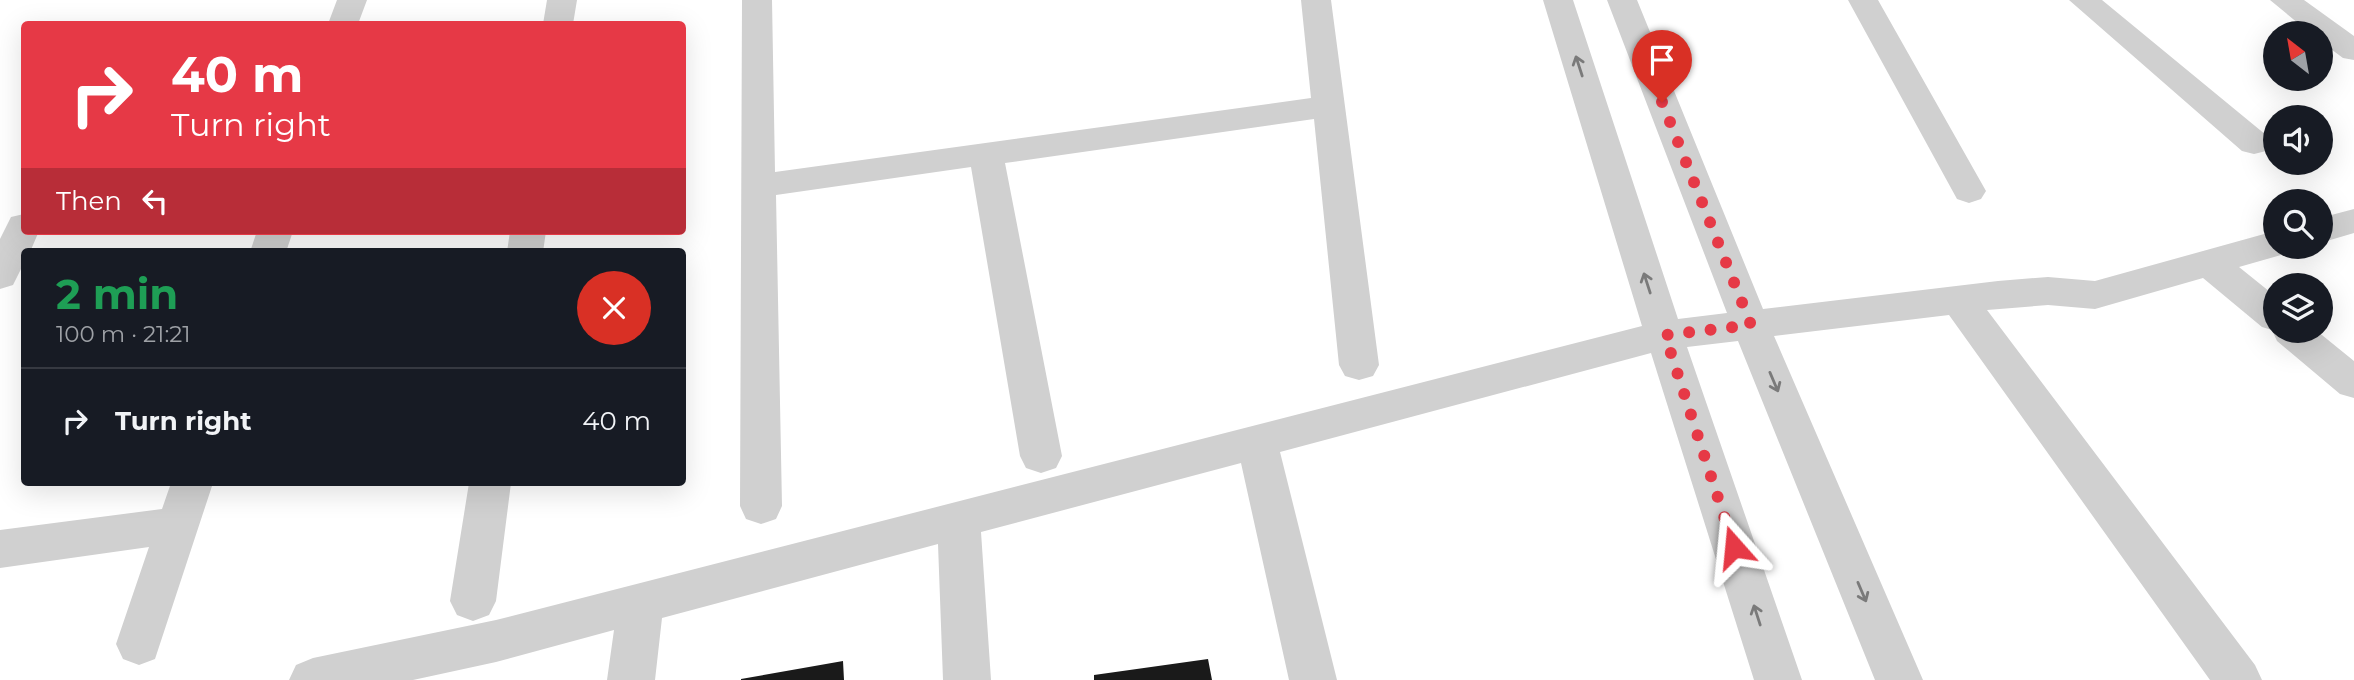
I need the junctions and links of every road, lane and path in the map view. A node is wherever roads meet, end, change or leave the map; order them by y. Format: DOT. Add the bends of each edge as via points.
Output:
graph roads {
  1 [pos="352,0"];
  2 [pos="562,0"];
  3 [pos="757,0"];
  4 [pos="1316,0"];
  5 [pos="1558,0"];
  6 [pos="1622,0"];
  7 [pos="1863,0"];
  8 [pos="2084,0"];
  9 [pos="2286,0"];
  10 [pos="345,21"];
  11 [pos="558,21"];
  12 [pos="2354,51"];
  13 [pos="1329,106"];
  14 [pos="2254,144"];
  15 [pos="986,154"];
  16 [pos="758,186"];
  17 [pos="1969,191"];
  18 [pos="2354,221"];
  19 [pos="2333,227"];
  20 [pos="21,232"];
  21 [pos="2263,247"];
  22 [pos="2209,263"];
  23 [pos="0,275"];
  24 [pos="1958,299"];
  25 [pos="2263,307"];
  26 [pos="1751,325"];
  27 [pos="1665,335"];
  28 [pos="2306,343"];
  29 [pos="1359,365"];
  30 [pos="2354,383"];
  31 [pos="1257,442"];
  32 [pos="1041,456"];
  33 [pos="191,486"];
  34 [pos="490,486"];
  35 [pos="761,506"];
  36 [pos="959,520"];
  37 [pos="178,525"];
  38 [pos="0,549"];
  39 [pos="473,601"];
  40 [pos="641,603"];
  41 [pos="139,643"];
  42 [pos="313,680"];
  43 [pos="631,680"];
  44 [pos="967,680"];
  45 [pos="1313,680"];
  46 [pos="1778,680"];
  47 [pos="1899,680"];
  48 [pos="2238,680"];
  1 -- 10 [label="street"];
  2 -- 11 [label="street"];
  3 -- 16 [label="street"];
  4 -- 13 [label="street"];
  27 -- 5 [label="street, one-way"];
  6 -- 26 [label="street"];
  7 -- 17 [label="street"];
  8 -- 14 [label="street"];
  9 -- 12 [label="street"];
  13 -- 15 [label="street"];
  13 -- 29 [label="street"];
  15 -- 16 [label="street"];
  15 -- 32 [label="street"];
  16 -- 35 [label="street"];
  18 -- 19 [label="street"];
  20 -- 23 [label="street"];
  21 -- 22 [label="street"];
  22 -- 24 [label="street" via="2095,295 2048,291"];
  22 -- 25 [label="street"];
  24 -- 26 [label="street"];
  24 -- 48 [label="street"];
  26 -- 27 [label="street"];
  26 -- 47 [label="street, one-way"];
  27 -- 31 [label="street"];
  46 -- 27 [label="street, one-way"];
  28 -- 30 [label="street"];
  31 -- 36 [label="street"];
  31 -- 45 [label="street"];
  33 -- 37 [label="street"];
  34 -- 39 [label="street"];
  36 -- 40 [label="street"];
  36 -- 44 [label="street"];
  37 -- 38 [label="street"];
  37 -- 41 [label="street"];
  40 -- 42 [label="street" via="496,641"];
  40 -- 43 [label="street"];
}
